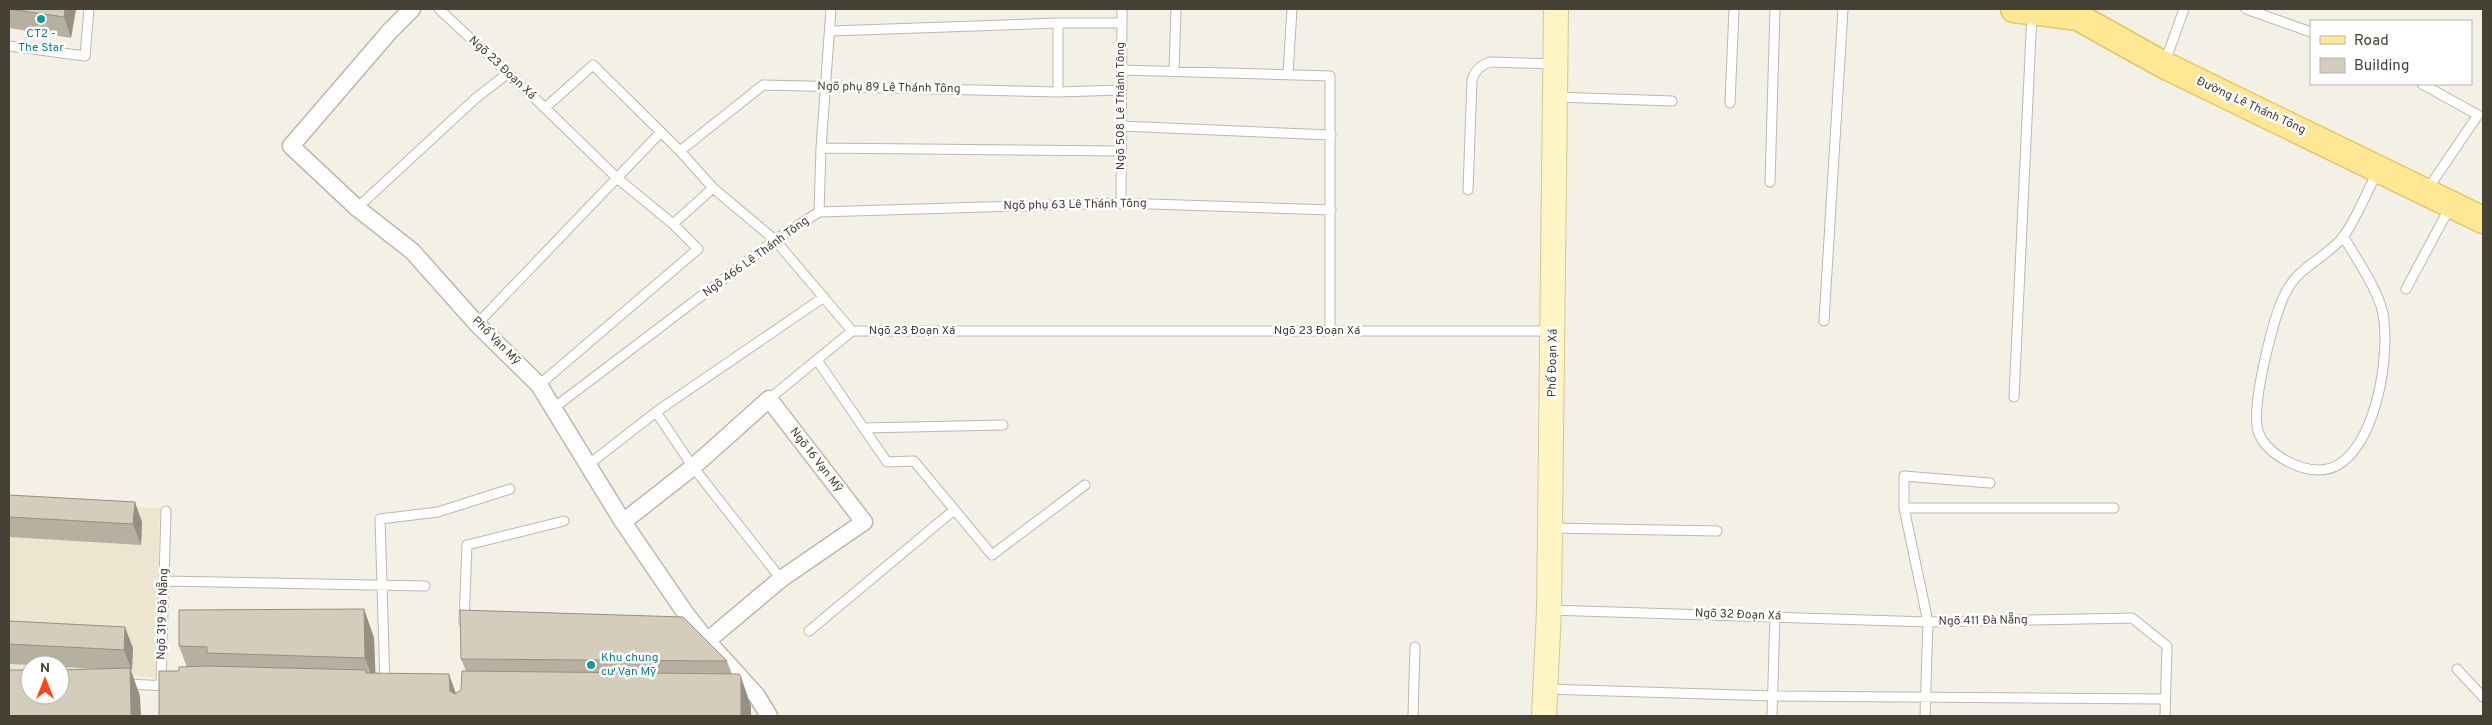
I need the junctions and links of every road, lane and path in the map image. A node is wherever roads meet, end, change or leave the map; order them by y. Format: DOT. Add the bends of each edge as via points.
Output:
graph roads {
  1 [pos="90,9"];
  2 [pos="412,9"];
  3 [pos="439,9"];
  4 [pos="831,9"];
  5 [pos="1122,9"];
  6 [pos="1176,9"];
  7 [pos="1292,9"];
  8 [pos="1556,9"];
  9 [pos="1734,9"];
  10 [pos="1775,9"];
  11 [pos="1844,9"];
  12 [pos="2184,9"];
  13 [pos="2246,9"];
  14 [pos="2023,10"];
  15 [pos="2073,13"];
  16 [pos="1058,23"];
  17 [pos="1122,23"];
  18 [pos="831,31"];
  19 [pos="2310,32"];
  20 [pos="9,46"];
  21 [pos="1556,64"];
  22 [pos="2164,65"];
  23 [pos="1121,70"];
  24 [pos="1174,71"];
  25 [pos="1288,73"];
  26 [pos="507,74"];
  27 [pos="2424,85"];
  28 [pos="825,88"];
  29 [pos="1121,90"];
  30 [pos="1058,92"];
  31 [pos="1556,97"];
  32 [pos="1672,101"];
  33 [pos="1730,103"];
  34 [pos="545,108"];
  35 [pos="1120,126"];
  36 [pos="661,132"];
  37 [pos="1331,135"];
  38 [pos="821,148"];
  39 [pos="1122,150"];
  40 [pos="680,151"];
  41 [pos="2380,168"];
  42 [pos="617,178"];
  43 [pos="1770,182"];
  44 [pos="713,188"];
  45 [pos="1468,190"];
  46 [pos="2425,192"];
  47 [pos="1121,203"];
  48 [pos="2451,205"];
  49 [pos="357,208"];
  50 [pos="1331,210"];
  51 [pos="819,212"];
  52 [pos="2483,220"];
  53 [pos="673,224"];
  54 [pos="2343,236"];
  55 [pos="775,240"];
  56 [pos="2406,289"];
  57 [pos="824,297"];
  58 [pos="1824,321"];
  59 [pos="477,324"];
  60 [pos="852,331"];
  61 [pos="1330,331"];
  62 [pos="1553,331"];
  63 [pos="817,360"];
  64 [pos="539,384"];
  65 [pos="2014,397"];
  66 [pos="769,399"];
  67 [pos="554,407"];
  68 [pos="656,412"];
  69 [pos="1003,425"];
  70 [pos="863,428"];
  71 [pos="588,465"];
  72 [pos="693,467"];
  73 [pos="1990,483"];
  74 [pos="1084,485"];
  75 [pos="510,489"];
  76 [pos="1904,508"];
  77 [pos="2114,508"];
  78 [pos="954,510"];
  79 [pos="166,511"];
  80 [pos="564,520"];
  81 [pos="623,522"];
  82 [pos="1549,528"];
  83 [pos="1717,531"];
  84 [pos="781,579"];
  85 [pos="165,581"];
  86 [pos="382,585"];
  87 [pos="425,586"];
  88 [pos="1549,610"];
  89 [pos="1775,616"];
  90 [pos="1928,622"];
  91 [pos="809,630"];
  92 [pos="464,632"];
  93 [pos="707,641"];
  94 [pos="1415,647"];
  95 [pos="2457,669"];
  96 [pos="115,684"];
  97 [pos="181,686"];
  98 [pos="161,689"];
  99 [pos="1545,689"];
  100 [pos="395,693"];
  101 [pos="1774,696"];
  102 [pos="1926,697"];
  103 [pos="2483,697"];
  104 [pos="2165,699"];
  105 [pos="769,716"];
  106 [pos="1413,716"];
  107 [pos="1544,716"];
  108 [pos="1772,716"];
  109 [pos="1925,716"];
  110 [pos="2164,716"];
  1 -- 20 [label="lane" via="85,56"];
  2 -- 49 [label="street, Phố Vạn Mỹ" via="291,146"];
  3 -- 26 [label="lane, Ngõ 23 Đoạn Xá"];
  4 -- 18 [label="lane, Ngõ 466 Lê Thánh Tông"];
  5 -- 17 [label="lane, Ngõ 508 Lê Thánh Tông"];
  6 -- 24 [label="lane"];
  7 -- 25 [label="lane"];
  8 -- 21 [label="street, Phố Đoạn Xá"];
  9 -- 33 [label="lane"];
  10 -- 43 [label="lane"];
  11 -- 58 [label="lane"];
  12 -- 22 [label="lane"];
  13 -- 19 [label="lane"];
  14 -- 15 [label="main road, Đường Lê Thánh Tông"];
  14 -- 65 [label="lane"];
  15 -- 22 [label="main road, Đường Lê Thánh Tông"];
  16 -- 17 [label="lane"];
  16 -- 18 [label="lane"];
  16 -- 30 [label="lane"];
  17 -- 23 [label="lane, Ngõ 508 Lê Thánh Tông"];
  18 -- 28 [label="lane, Ngõ 466 Lê Thánh Tông"];
  21 -- 31 [label="street, Phố Đoạn Xá"];
  21 -- 45 [label="lane" via="1490,62 1480,65 1475,71"];
  22 -- 41 [label="main road, Đường Lê Thánh Tông"];
  23 -- 24 [label="lane"];
  23 -- 29 [label="lane, Ngõ 508 Lê Thánh Tông"];
  24 -- 25 [label="lane"];
  25 -- 37 [label="lane" via="1330,76"];
  26 -- 34 [label="lane, Ngõ 23 Đoạn Xá"];
  26 -- 49 [label="lane" via="476,98"];
  27 -- 46 [label="lane" via="2478,115"];
  28 -- 30 [label="lane, Ngõ phụ 89 Lê Thánh Tông"];
  28 -- 38 [label="lane, Ngõ 466 Lê Thánh Tông"];
  28 -- 40 [label="lane, Ngõ phụ 89 Lê Thánh Tông" via="763,85"];
  29 -- 30 [label="lane, Ngõ phụ 89 Lê Thánh Tông"];
  29 -- 35 [label="lane, Ngõ 508 Lê Thánh Tông"];
  31 -- 32 [label="lane"];
  31 -- 62 [label="street, Phố Đoạn Xá"];
  34 -- 36 [label="lane, Ngõ 23 Đoạn Xá" via="593,65"];
  34 -- 42 [label="lane"];
  35 -- 37 [label="lane"];
  35 -- 39 [label="lane, Ngõ 508 Lê Thánh Tông"];
  36 -- 40 [label="lane, Ngõ 23 Đoạn Xá"];
  36 -- 42 [label="lane"];
  37 -- 50 [label="lane"];
  38 -- 39 [label="lane"];
  38 -- 51 [label="lane, Ngõ 466 Lê Thánh Tông"];
  39 -- 47 [label="lane, Ngõ 508 Lê Thánh Tông"];
  40 -- 44 [label="lane, Ngõ 23 Đoạn Xá"];
  41 -- 46 [label="main road, Đường Lê Thánh Tông"];
  41 -- 54 [label="lane"];
  42 -- 53 [label="lane"];
  42 -- 59 [label="lane"];
  44 -- 53 [label="lane"];
  44 -- 55 [label="lane, Ngõ 23 Đoạn Xá"];
  46 -- 48 [label="main road, Đường Lê Thánh Tông"];
  47 -- 50 [label="lane, Ngõ phụ 63 Lê Thánh Tông"];
  47 -- 51 [label="lane, Ngõ phụ 63 Lê Thánh Tông"];
  48 -- 52 [label="main road, Đường Lê Thánh Tông"];
  48 -- 56 [label="lane"];
  49 -- 59 [label="street, Phố Vạn Mỹ" via="412,251"];
  50 -- 61 [label="lane"];
  51 -- 55 [label="lane, Ngõ 466 Lê Thánh Tông"];
  53 -- 64 [label="lane" via="698,249"];
  54 -- 54 [label="lane" via="2332,249 2307,266 2286,290 2272,327 2256,416 2258,431 2270,449 2282,458 2311,470 2340,465 2351,455 2372,416 2384,363 2385,326 2381,306"];
  55 -- 57 [label="lane, Ngõ 23 Đoạn Xá"];
  55 -- 67 [label="lane, Ngõ 466 Lê Thánh Tông"];
  57 -- 60 [label="lane, Ngõ 23 Đoạn Xá"];
  57 -- 68 [label="lane"];
  59 -- 64 [label="street, Phố Vạn Mỹ"];
  60 -- 61 [label="lane, Ngõ 23 Đoạn Xá"];
  60 -- 63 [label="lane"];
  61 -- 62 [label="lane, Ngõ 23 Đoạn Xá"];
  62 -- 82 [label="street, Phố Đoạn Xá"];
  63 -- 66 [label="lane"];
  63 -- 70 [label="lane"];
  64 -- 67 [label="street, Phố Vạn Mỹ"];
  66 -- 72 [label="street"];
  66 -- 84 [label="street, Ngõ 16 Vạn Mỹ" via="864,522"];
  67 -- 71 [label="street, Phố Vạn Mỹ"];
  68 -- 71 [label="lane"];
  68 -- 72 [label="lane"];
  69 -- 70 [label="lane"];
  70 -- 78 [label="lane" via="887,462 914,461"];
  71 -- 81 [label="street, Phố Vạn Mỹ"];
  72 -- 81 [label="street"];
  72 -- 84 [label="lane"];
  73 -- 76 [label="lane" via="1904,476"];
  74 -- 78 [label="lane" via="992,556"];
  75 -- 86 [label="lane" via="438,512 380,519"];
  76 -- 77 [label="lane"];
  76 -- 90 [label="lane"];
  78 -- 91 [label="lane"];
  79 -- 85 [label="lane, Ngõ 319 Đà Nẵng"];
  80 -- 92 [label="lane" via="467,545"];
  81 -- 93 [label="street, Phố Vạn Mỹ" via="682,615"];
  82 -- 83 [label="lane"];
  82 -- 88 [label="street, Phố Đoạn Xá"];
  84 -- 93 [label="street, Ngõ 16 Vạn Mỹ"];
  85 -- 86 [label="lane"];
  85 -- 98 [label="lane, Ngõ 319 Đà Nẵng"];
  86 -- 87 [label="lane"];
  86 -- 100 [label="lane" via="381,693"];
  88 -- 89 [label="lane, Ngõ 32 Đoạn Xá"];
  88 -- 99 [label="street, Phố Đoạn Xá"];
  89 -- 90 [label="lane, Ngõ 32 Đoạn Xá"];
  89 -- 101 [label="lane"];
  90 -- 102 [label="lane, Ngõ 411 Đà Nẵng"];
  90 -- 104 [label="lane, Ngõ 411 Đà Nẵng" via="2132,618 2167,646"];
  93 -- 105 [label="street, Phố Vạn Mỹ"];
  94 -- 106 [label="lane"];
  95 -- 103 [label="lane"];
  96 -- 98 [label="lane"];
  97 -- 98 [label="lane"];
  99 -- 101 [label="lane"];
  99 -- 107 [label="street, Phố Đoạn Xá"];
  101 -- 102 [label="lane"];
  101 -- 108 [label="lane"];
  102 -- 104 [label="lane"];
  102 -- 109 [label="lane, Ngõ 411 Đà Nẵng"];
  104 -- 110 [label="lane"];
}
